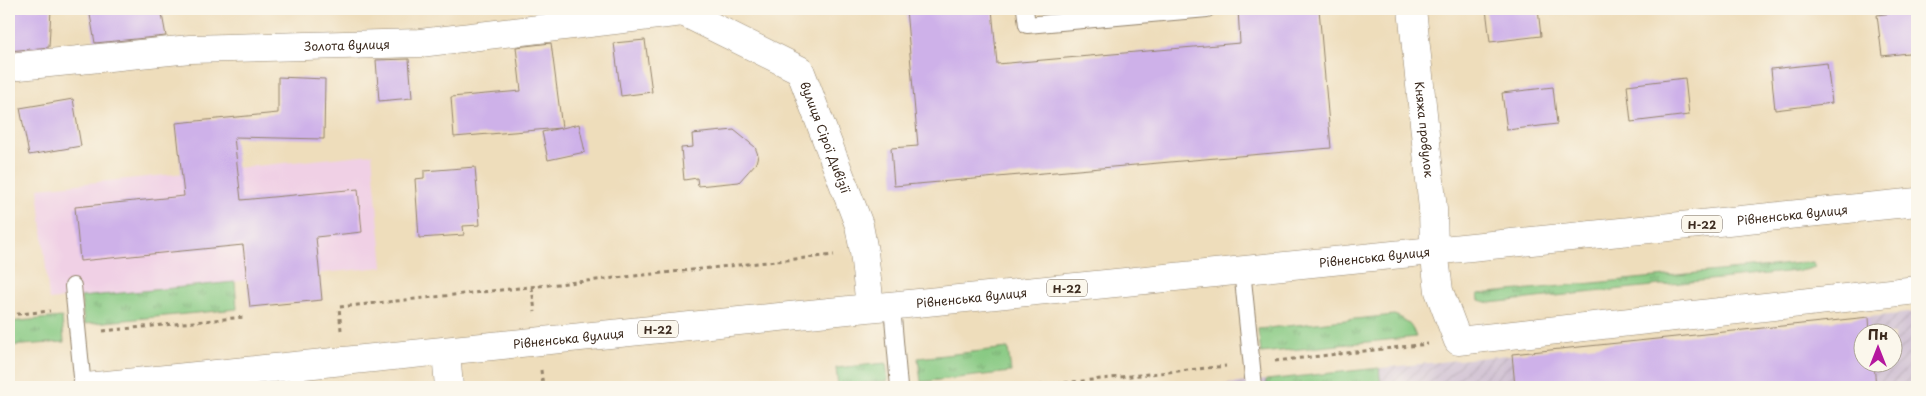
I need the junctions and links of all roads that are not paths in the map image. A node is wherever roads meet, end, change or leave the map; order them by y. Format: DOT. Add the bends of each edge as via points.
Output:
graph roads {
  1 [pos="1025,9"];
  2 [pos="1207,9"];
  3 [pos="1412,9"];
  4 [pos="682,10"];
  5 [pos="9,67"];
  6 [pos="1917,202"];
  7 [pos="1434,250"];
  8 [pos="1242,270"];
  9 [pos="74,286"];
  10 [pos="1917,290"];
  11 [pos="881,307"];
  12 [pos="446,352"];
  13 [pos="141,384"];
  14 [pos="85,387"];
  15 [pos="449,387"];
  16 [pos="899,387"];
  17 [pos="1254,387"];
  1 -- 2 [label="lane" via="1026,25"];
  3 -- 7 [label="street, Княжа провулок" via="1433,210"];
  4 -- 5 [label="street, Золота вулиця" via="420,43 190,49"];
  4 -- 11 [label="street, вулиця Сірої Дивізії" via="800,70 859,225"];
  6 -- 7 [label="street, Рівненська вулиця / Н-22"];
  7 -- 8 [label="street, Рівненська вулиця / Н-22"];
  7 -- 10 [label="street, Княжа провулок" via="1439,291 1458,341"];
  8 -- 11 [label="street, Рівненська вулиця / Н-22"];
  8 -- 17 [label="lane"];
  9 -- 14 [label="lane"];
  11 -- 12 [label="street, Рівненська вулиця / Н-22"];
  11 -- 16 [label="lane"];
  12 -- 13 [label="street, Рівненська вулиця / Н-22"];
  12 -- 15 [label="street"];
  13 -- 14 [label="street, Рівненська вулиця / Н-22"];
}
